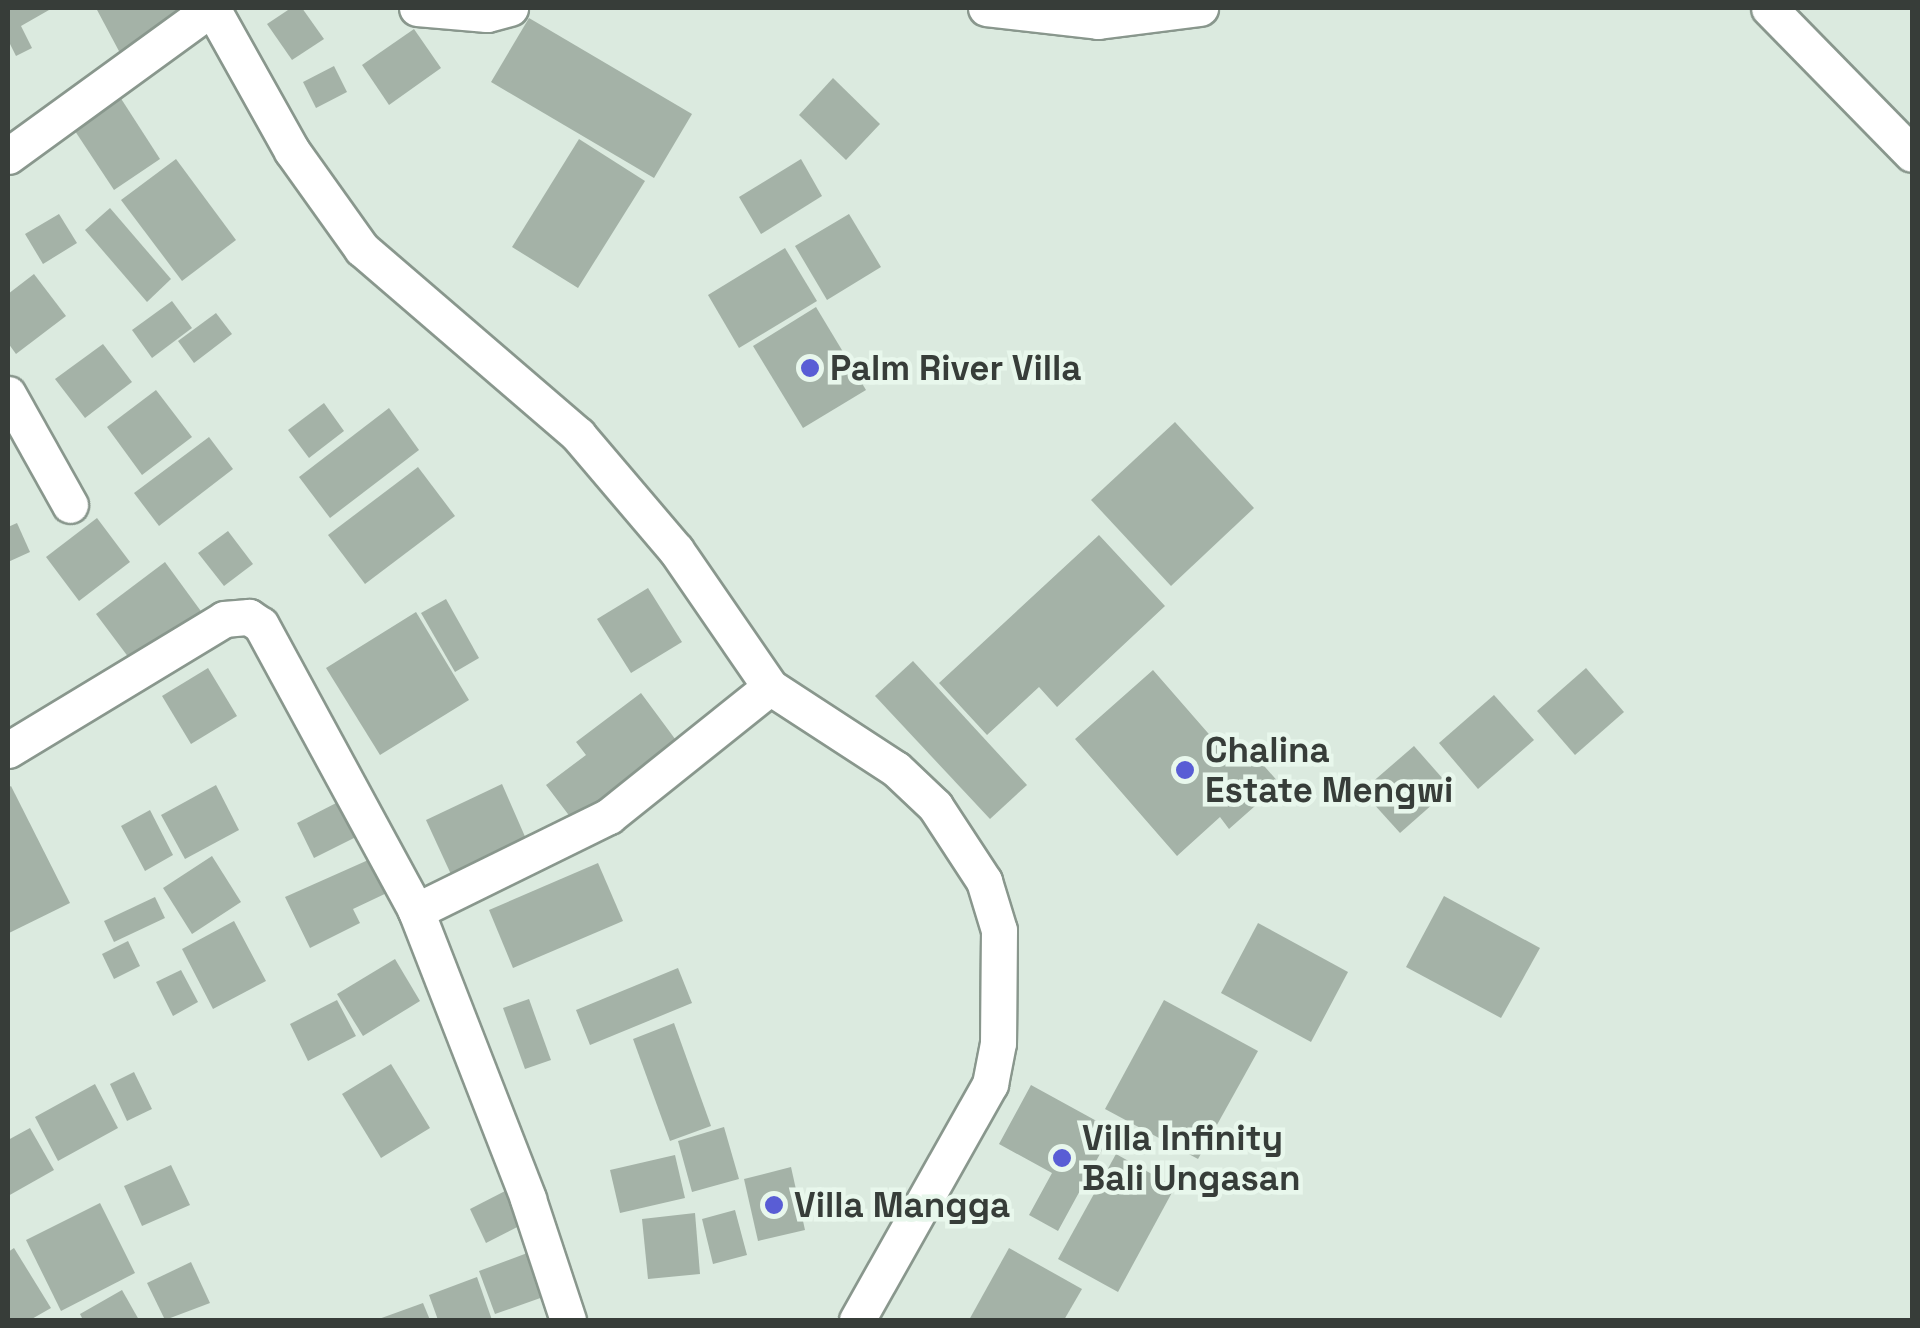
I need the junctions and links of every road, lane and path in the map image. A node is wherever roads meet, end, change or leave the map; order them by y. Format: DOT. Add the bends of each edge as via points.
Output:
graph roads {
  1 [pos="418,8"];
  2 [pos="510,8"];
  3 [pos="986,8"];
  4 [pos="1200,8"];
  5 [pos="1785,12"];
  6 [pos="1912,154"];
  7 [pos="8,156"];
  8 [pos="8,394"];
  9 [pos="70,505"];
  10 [pos="770,687"];
  11 [pos="8,750"];
  12 [pos="416,911"];
  13 [pos="568,1320"];
  14 [pos="856,1320"];
  1 -- 2 [label="street" via="486,14"];
  3 -- 4 [label="street" via="1098,21"];
  5 -- 6 [label="street"];
  7 -- 10 [label="street" via="212,8 331,214 362,249 578,435 676,550"];
  8 -- 9 [label="street"];
  10 -- 12 [label="street" via="609,816"];
  10 -- 14 [label="street" via="896,769 935,806 984,882 999,930 1002,989 990,1084"];
  11 -- 12 [label="street" via="224,619 248,617 261,625"];
  12 -- 13 [label="street"];
}
